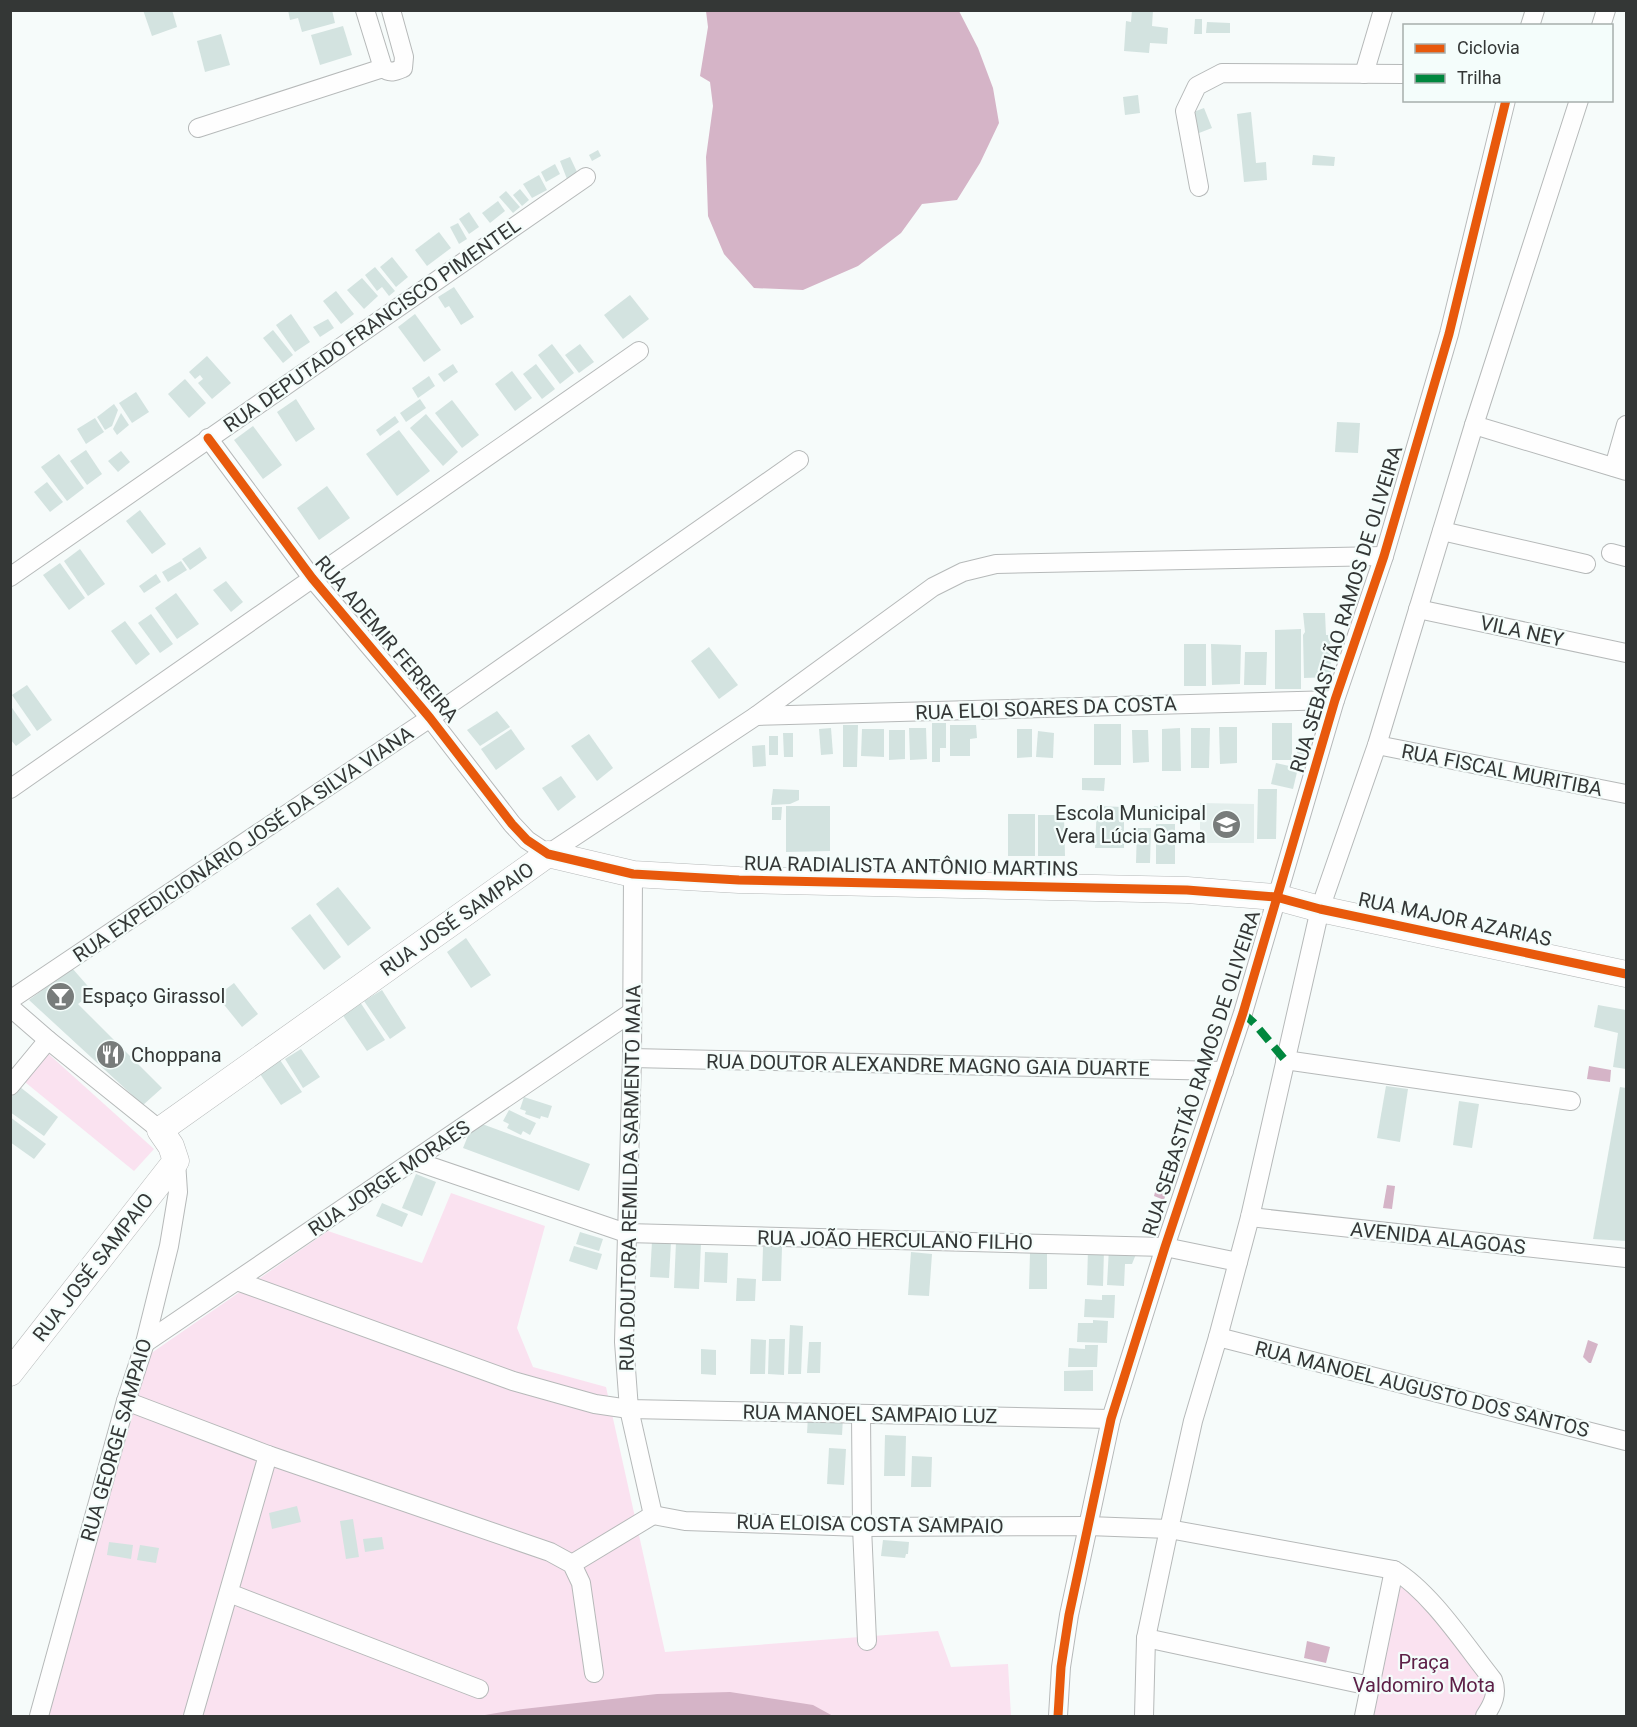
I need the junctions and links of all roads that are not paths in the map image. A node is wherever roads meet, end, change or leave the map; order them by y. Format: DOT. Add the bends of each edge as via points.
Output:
graph roads {
  1 [pos="365,10"];
  2 [pos="391,10"];
  3 [pos="1383,10"];
  4 [pos="383,68"];
  5 [pos="1364,74"];
  6 [pos="1403,74"];
  7 [pos="1506,102"];
  8 [pos="1578,102"];
  9 [pos="198,128"];
  10 [pos="586,177"];
  11 [pos="1198,187"];
  12 [pos="639,351"];
  13 [pos="1626,424"];
  14 [pos="1474,425"];
  15 [pos="208,438"];
  16 [pos="799,460"];
  17 [pos="1620,469"];
  18 [pos="1442,531"];
  19 [pos="1384,556"];
  20 [pos="1586,564"];
  21 [pos="10,577"];
  22 [pos="312,578"];
  23 [pos="1418,609"];
  24 [pos="1626,653"];
  25 [pos="1335,700"];
  26 [pos="756,716"];
  27 [pos="430,718"];
  28 [pos="1377,745"];
  29 [pos="10,789"];
  30 [pos="1626,794"];
  31 [pos="548,854"];
  32 [pos="633,874"];
  33 [pos="1276,897"];
  34 [pos="1320,909"];
  35 [pos="1626,974"];
  36 [pos="10,1000"];
  37 [pos="10,1007"];
  38 [pos="632,1012"];
  39 [pos="48,1040"];
  40 [pos="632,1058"];
  41 [pos="1285,1060"];
  42 [pos="1224,1071"];
  43 [pos="10,1086"];
  44 [pos="1571,1101"];
  45 [pos="160,1130"];
  46 [pos="176,1161"];
  47 [pos="415,1161"];
  48 [pos="1250,1218"];
  49 [pos="626,1233"];
  50 [pos="1165,1247"];
  51 [pos="1626,1258"];
  52 [pos="1238,1262"];
  53 [pos="237,1281"];
  54 [pos="1218,1336"];
  55 [pos="145,1343"];
  56 [pos="10,1373"];
  57 [pos="126,1401"];
  58 [pos="629,1409"];
  59 [pos="861,1415"];
  60 [pos="1111,1419"];
  61 [pos="1626,1442"];
  62 [pos="268,1455"];
  63 [pos="653,1515"];
  64 [pos="1088,1526"];
  65 [pos="862,1527"];
  66 [pos="1168,1529"];
  67 [pos="572,1563"];
  68 [pos="1394,1570"];
  69 [pos="229,1593"];
  70 [pos="1146,1638"];
  71 [pos="867,1641"];
  72 [pos="594,1673"];
  73 [pos="1370,1686"];
  74 [pos="479,1689"];
  75 [pos="39,1716"];
  76 [pos="193,1716"];
  77 [pos="1058,1716"];
  78 [pos="1144,1716"];
  79 [pos="1364,1716"];
  80 [pos="1485,1716"];
  1 -- 4 [label="street"];
  2 -- 4 [label="street" via="404,57 403,68 394,72"];
  3 -- 5 [label="street"];
  4 -- 9 [label="street"];
  5 -- 6 [label="street"];
  5 -- 11 [label="street" via="1222,74 1197,86 1185,111"];
  7 -- 19 [label="street, RUA SEBASTIÃO RAMOS DE OLIVEIRA" via="1449,334"];
  8 -- 14 [label="street"];
  10 -- 15 [label="street, RUA DEPUTADO FRANCISCO PIMENTEL"];
  12 -- 22 [label="street"];
  13 -- 17 [label="street"];
  14 -- 17 [label="street"];
  14 -- 18 [label="street"];
  15 -- 21 [label="street, RUA DEPUTADO FRANCISCO PIMENTEL"];
  15 -- 22 [label="street, RUA ADEMIR FERREIRA"];
  16 -- 27 [label="street, RUA EXPEDICIONÁRIO JOSÉ DA SILVA VIANA"];
  18 -- 20 [label="street"];
  18 -- 23 [label="street"];
  19 -- 25 [label="street, RUA SEBASTIÃO RAMOS DE OLIVEIRA"];
  19 -- 26 [label="street, RUA JOSÉ SAMPAIO" via="996,564 963,572 933,587"];
  22 -- 27 [label="street, RUA ADEMIR FERREIRA"];
  22 -- 29 [label="street"];
  23 -- 24 [label="street, VILA NEY"];
  23 -- 28 [label="street"];
  25 -- 26 [label="street, RUA ELOI SOARES DA COSTA"];
  25 -- 33 [label="street, RUA SEBASTIÃO RAMOS DE OLIVEIRA"];
  26 -- 31 [label="street, RUA JOSÉ SAMPAIO"];
  27 -- 31 [label="street, RUA ADEMIR FERREIRA" via="512,824"];
  27 -- 36 [label="street, RUA EXPEDICIONÁRIO JOSÉ DA SILVA VIANA"];
  28 -- 30 [label="street, RUA FISCAL MURITIBA"];
  28 -- 34 [label="street"];
  31 -- 32 [label="street, RUA RADIALISTA ANTÔNIO MARTINS"];
  31 -- 45 [label="street, RUA JOSÉ SAMPAIO"];
  32 -- 33 [label="street, RUA RADIALISTA ANTÔNIO MARTINS" via="1187,890"];
  32 -- 38 [label="street, RUA DOUTORA REMILDA SARMENTO MAIA"];
  33 -- 34 [label="street, RUA MAJOR AZARIAS"];
  33 -- 42 [label="street, RUA SEBASTIÃO RAMOS DE OLIVEIRA"];
  34 -- 35 [label="street, RUA MAJOR AZARIAS"];
  34 -- 41 [label="street"];
  37 -- 39 [label="street"];
  38 -- 40 [label="street, RUA DOUTORA REMILDA SARMENTO MAIA"];
  38 -- 47 [label="street, RUA JORGE MORAES"];
  39 -- 43 [label="street"];
  39 -- 45 [label="street"];
  40 -- 42 [label="street, RUA DOUTOR ALEXANDRE MAGNO GAIA DUARTE"];
  40 -- 49 [label="street, RUA DOUTORA REMILDA SARMENTO MAIA"];
  41 -- 44 [label="street"];
  41 -- 48 [label="street"];
  42 -- 50 [label="street, RUA SEBASTIÃO RAMOS DE OLIVEIRA"];
  45 -- 46 [label="street"];
  46 -- 55 [label="street, RUA GEORGE SAMPAIO" via="178,1192 169,1246"];
  46 -- 56 [label="street, RUA JOSÉ SAMPAIO"];
  47 -- 49 [label="street, RUA JOÃO HERCULANO FILHO"];
  47 -- 53 [label="street, RUA JORGE MORAES"];
  48 -- 51 [label="street, AVENIDA ALAGOAS"];
  48 -- 52 [label="street"];
  49 -- 50 [label="street, RUA JOÃO HERCULANO FILHO"];
  49 -- 58 [label="street, RUA DOUTORA REMILDA SARMENTO MAIA" via="624,1342"];
  50 -- 52 [label="street, RUA JOÃO HERCULANO FILHO"];
  50 -- 60 [label="street, RUA SEBASTIÃO RAMOS DE OLIVEIRA"];
  52 -- 54 [label="street"];
  53 -- 55 [label="street, RUA JORGE MORAES"];
  53 -- 58 [label="street, RUA MANOEL SAMPAIO LUZ" via="513,1381 595,1404"];
  54 -- 61 [label="street, RUA MANOEL AUGUSTO DOS SANTOS"];
  54 -- 66 [label="street"];
  55 -- 57 [label="street, RUA GEORGE SAMPAIO"];
  57 -- 62 [label="street"];
  57 -- 75 [label="street, RUA GEORGE SAMPAIO"];
  58 -- 59 [label="street, RUA MANOEL SAMPAIO LUZ"];
  58 -- 63 [label="street, RUA DOUTORA REMILDA SARMENTO MAIA"];
  59 -- 60 [label="street, RUA MANOEL SAMPAIO LUZ"];
  59 -- 65 [label="street"];
  60 -- 64 [label="street, RUA SEBASTIÃO RAMOS DE OLIVEIRA"];
  62 -- 67 [label="street" via="550,1552"];
  62 -- 69 [label="street"];
  63 -- 65 [label="street, RUA ELOISA COSTA SAMPAIO" via="685,1521"];
  63 -- 67 [label="street"];
  64 -- 65 [label="street, RUA ELOISA COSTA SAMPAIO"];
  64 -- 66 [label="street, RUA ELOISA COSTA SAMPAIO"];
  64 -- 77 [label="street, RUA SEBASTIÃO RAMOS DE OLIVEIRA" via="1069,1615"];
  65 -- 71 [label="street"];
  66 -- 68 [label="street, RUA ELOISA COSTA SAMPAIO"];
  66 -- 70 [label="street"];
  67 -- 72 [label="street" via="581,1583"];
  68 -- 73 [label="street"];
  68 -- 80 [label="street" via="1435,1606 1493,1680 1494,1703"];
  69 -- 74 [label="street"];
  69 -- 76 [label="street"];
  70 -- 73 [label="street"];
  70 -- 78 [label="street"];
  73 -- 79 [label="street"];
}
